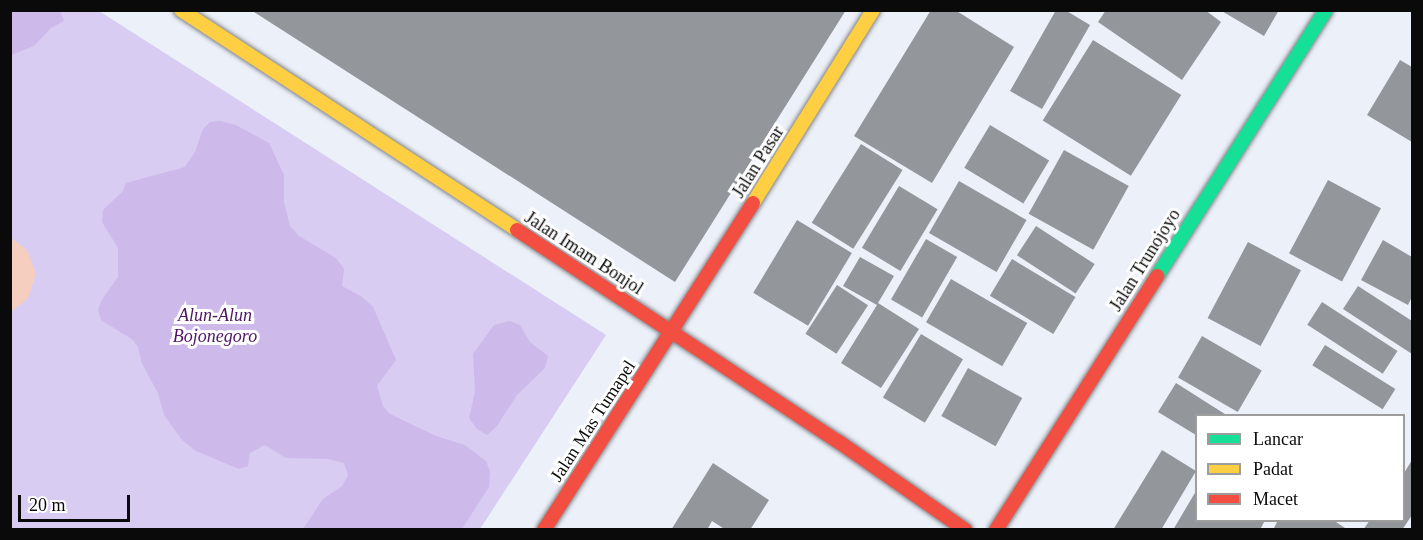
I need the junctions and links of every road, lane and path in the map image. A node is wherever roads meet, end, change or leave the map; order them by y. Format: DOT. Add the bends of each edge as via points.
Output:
graph roads {
  1 [pos="181,10"];
  2 [pos="873,10"];
  3 [pos="1326,10"];
  4 [pos="673,332"];
  5 [pos="544,530"];
  6 [pos="965,530"];
  7 [pos="996,530"];
  1 -- 4 [label="main road, Jalan Imam Bonjol"];
  2 -- 4 [label="main road, Jalan Pasar"];
  3 -- 7 [label="main road, Jalan Trunojoyo"];
  4 -- 5 [label="main road, Jalan Mas Tumapel"];
  4 -- 6 [label="main road, Jalan Imam Bonjol"];
}
